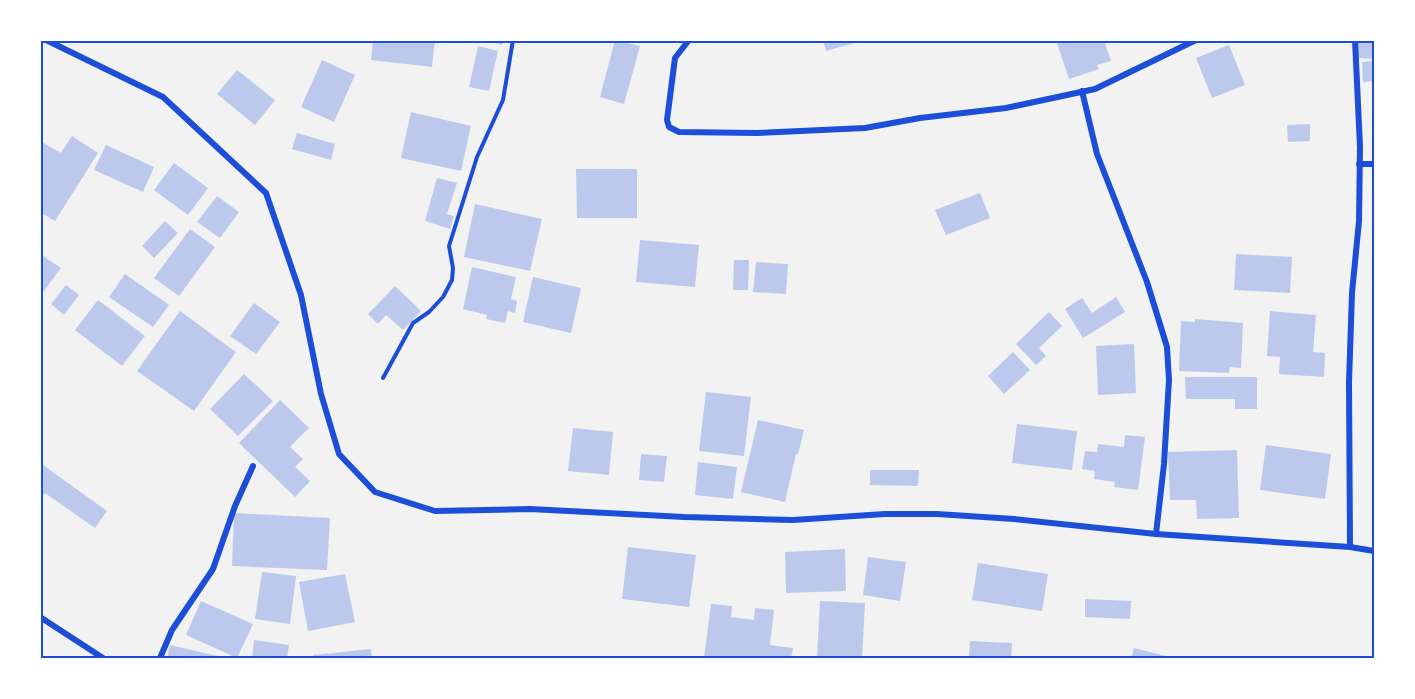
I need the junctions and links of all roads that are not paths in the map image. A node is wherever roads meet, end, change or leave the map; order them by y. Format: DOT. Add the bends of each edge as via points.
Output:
graph roads {
  1 [pos="46,40"];
  2 [pos="689,40"];
  3 [pos="1196,40"];
  4 [pos="1355,40"];
  5 [pos="1082,91"];
  6 [pos="1359,164"];
  7 [pos="1374,164"];
  8 [pos="253,466"];
  9 [pos="1156,534"];
  10 [pos="1350,547"];
  11 [pos="1374,551"];
  12 [pos="40,617"];
  13 [pos="103,658"];
  14 [pos="160,658"];
  1 -- 9 [label="street" via="163,97 266,193 301,295 321,394 339,454 375,492 435,511 530,509 793,520 937,514"];
  2 -- 5 [label="street" via="675,58 672,77 667,124 678,132 865,128 1006,108"];
  3 -- 5 [label="street" via="1095,89"];
  4 -- 6 [label="street"];
  5 -- 9 [label="street" via="1097,154 1147,282 1167,347 1164,464"];
  6 -- 7 [label="street"];
  6 -- 10 [label="street" via="1349,382"];
  8 -- 14 [label="street" via="213,569 172,630"];
  9 -- 10 [label="street"];
  10 -- 11 [label="street"];
  12 -- 13 [label="street"];
}
